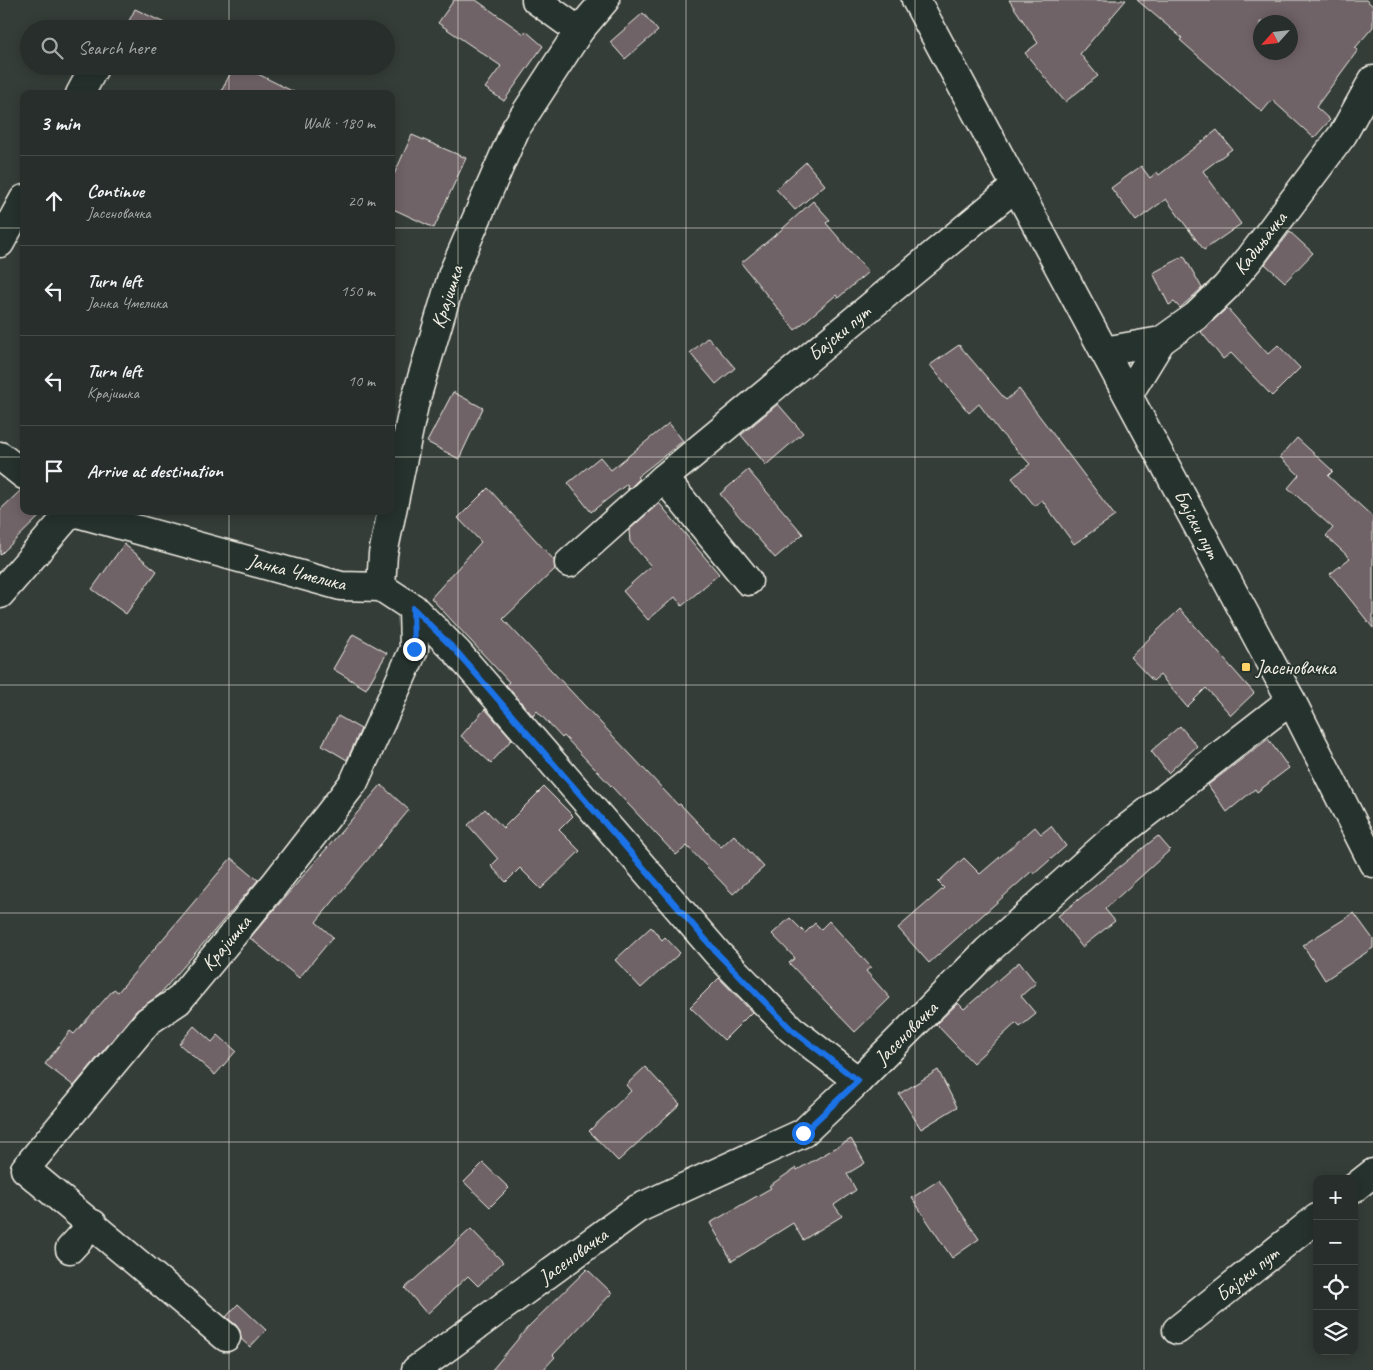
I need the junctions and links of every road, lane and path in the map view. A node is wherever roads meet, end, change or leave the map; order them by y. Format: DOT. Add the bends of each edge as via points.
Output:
graph roads {
  1 [pos="536,0"];
  2 [pos="605,0"];
  3 [pos="916,0"];
  4 [pos="579,31"];
  5 [pos="90,75"];
  6 [pos="1373,80"];
  7 [pos="82,90"];
  8 [pos="1015,187"];
  9 [pos="20,206"];
  10 [pos="0,243"];
  11 [pos="1161,341"];
  12 [pos="1104,350"];
  13 [pos="1128,395"];
  14 [pos="0,456"];
  15 [pos="20,472"];
  16 [pos="664,478"];
  17 [pos="395,496"];
  18 [pos="67,515"];
  19 [pos="81,515"];
  20 [pos="391,515"];
  21 [pos="569,563"];
  22 [pos="748,582"];
  23 [pos="381,588"];
  24 [pos="0,594"];
  25 [pos="413,608"];
  26 [pos="1291,700"];
  27 [pos="1367,836"];
  28 [pos="1373,863"];
  29 [pos="858,1081"];
  30 [pos="1373,1173"];
  31 [pos="1358,1185"];
  32 [pos="1314,1220"];
  33 [pos="93,1224"];
  34 [pos="70,1249"];
  35 [pos="1177,1330"];
  36 [pos="226,1337"];
  37 [pos="416,1370"];
  1 -- 4 [label="street"];
  2 -- 4 [label="street, Крајишка"];
  3 -- 8 [label="street, Бајски пут"];
  4 -- 17 [label="street, Крајишка" via="516,128 453,273 414,405"];
  5 -- 7 [label="street"];
  6 -- 11 [label="street, Кадињачка" via="1343,134 1251,257 1196,316"];
  8 -- 12 [label="street, Бајски пут"];
  8 -- 16 [label="street, Бајски пут"];
  9 -- 10 [label="street"];
  11 -- 12 [label="street, Кадињачка"];
  11 -- 13 [label="street"];
  12 -- 13 [label="street, Бајски пут"];
  13 -- 26 [label="street, Бајски пут"];
  14 -- 15 [label="street"];
  16 -- 21 [label="street, Бајски пут"];
  16 -- 22 [label="street"];
  18 -- 24 [label="street"];
  19 -- 23 [label="street, Јанка Чмелика" via="342,586"];
  20 -- 23 [label="street, Крајишка" via="383,554"];
  23 -- 25 [label="street, Јанка Чмелика"];
  25 -- 29 [label="street, Јанка Чмелика" via="457,652 718,954 791,1029"];
  25 -- 33 [label="street, Крајишка" via="414,649 354,782 178,1001 148,1021 24,1169"];
  26 -- 27 [label="street, Бајски пут"];
  26 -- 29 [label="street, Јасеновачка" via="1108,843 987,951"];
  27 -- 28 [label="street, Бајски пут"];
  29 -- 37 [label="street, Јасеновачка" via="803,1133 637,1209"];
  30 -- 31 [label="street"];
  32 -- 35 [label="street, Бајски пут"];
  33 -- 34 [label="street"];
  33 -- 36 [label="street, Крајишка"];
}
